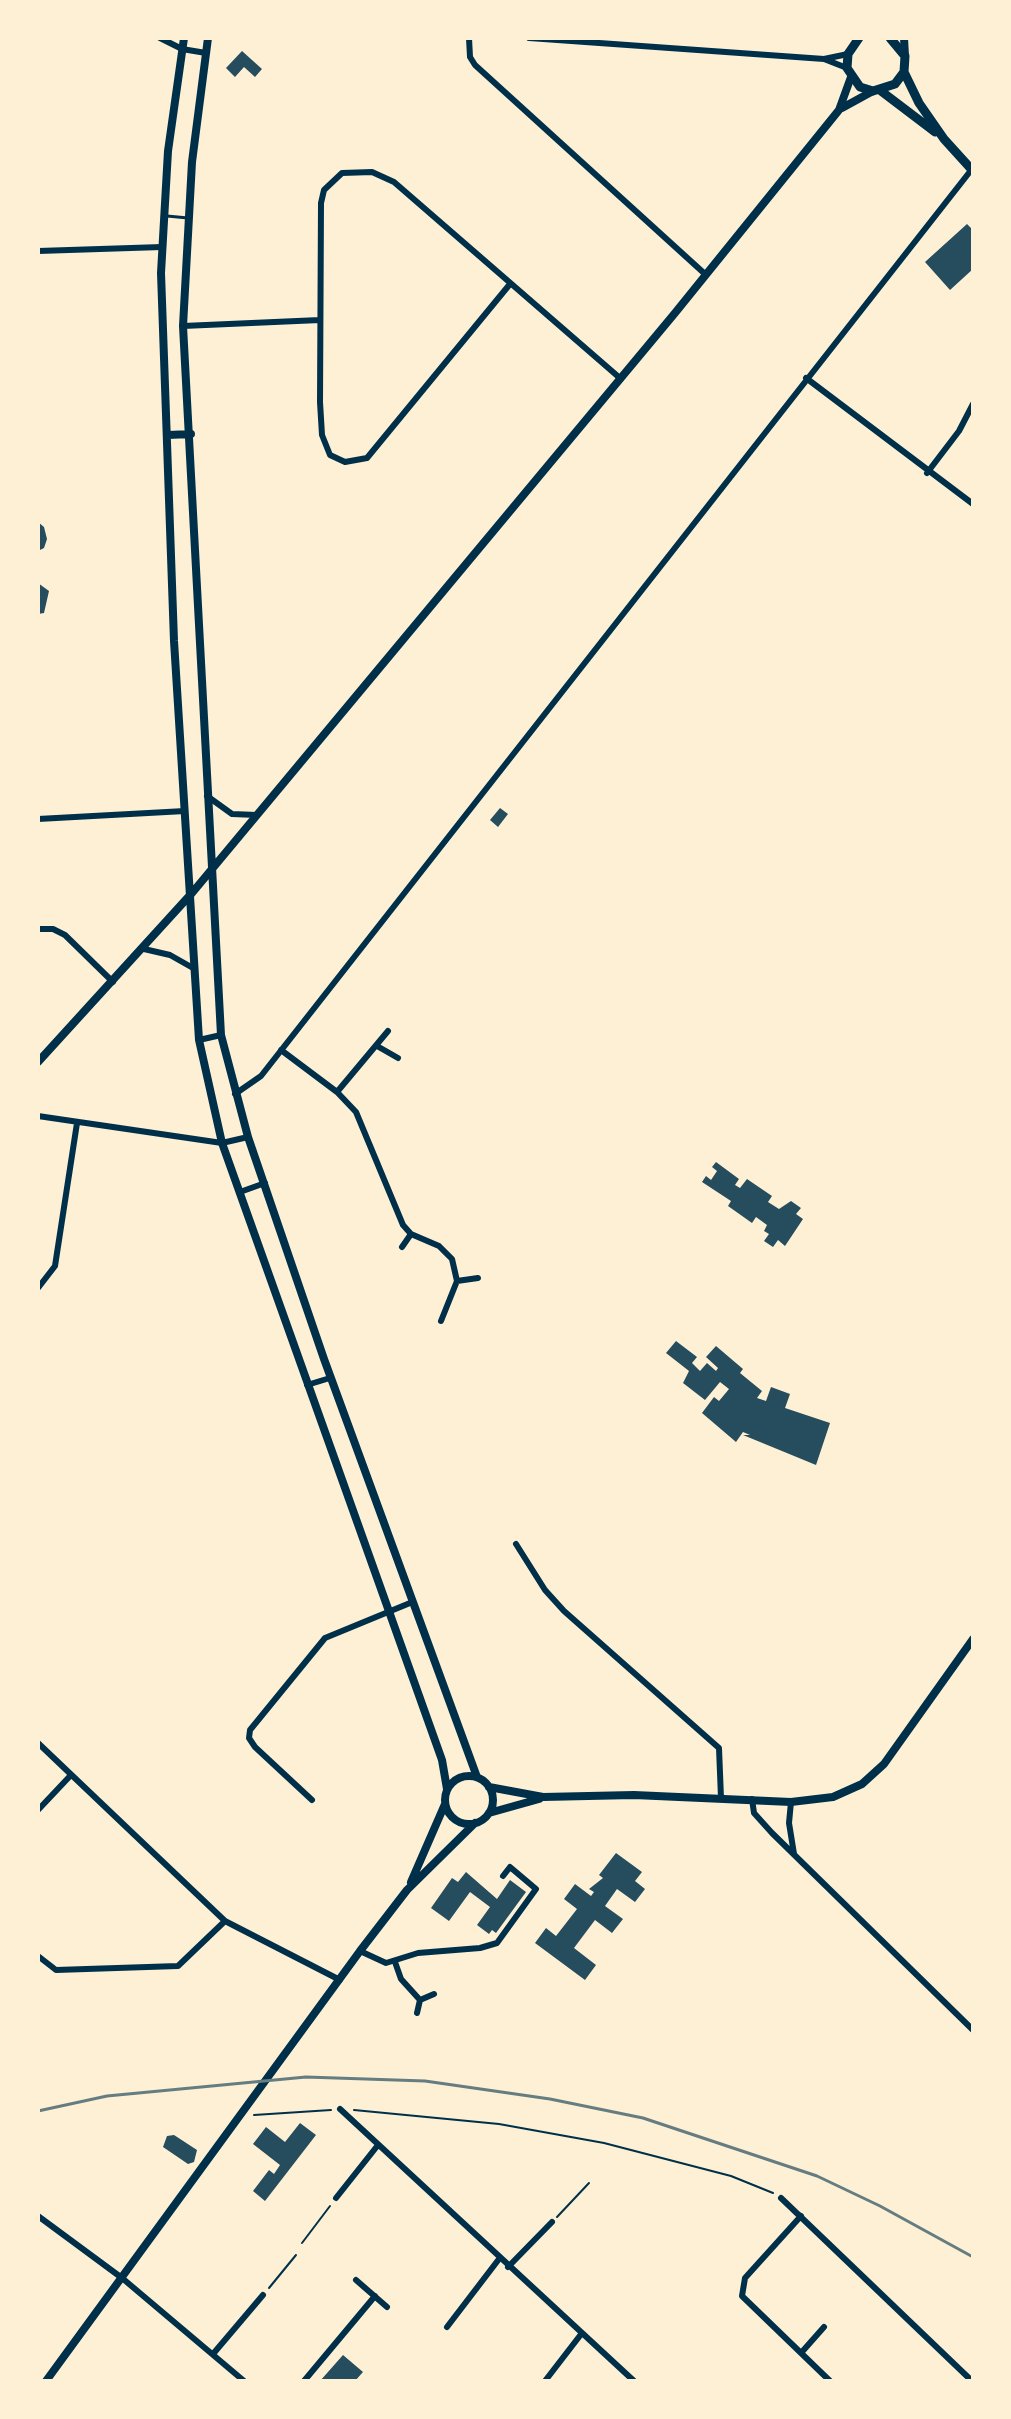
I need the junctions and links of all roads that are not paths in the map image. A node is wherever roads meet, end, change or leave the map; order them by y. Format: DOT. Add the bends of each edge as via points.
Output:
graph roads {
  1 [pos="160,38"];
  2 [pos="184,38"];
  3 [pos="208,38"];
  4 [pos="469,38"];
  5 [pos="529,38"];
  6 [pos="890,38"];
  7 [pos="904,38"];
  8 [pos="623,41"];
  9 [pos="851,44"];
  10 [pos="182,49"];
  11 [pos="206,53"];
  12 [pos="905,56"];
  13 [pos="824,59"];
  14 [pos="849,72"];
  15 [pos="904,72"];
  16 [pos="877,91"];
  17 [pos="839,110"];
  18 [pos="944,139"];
  19 [pos="972,170"];
  20 [pos="164,216"];
  21 [pos="188,218"];
  22 [pos="162,247"];
  23 [pos="38,251"];
  24 [pos="705,274"];
  25 [pos="510,284"];
  26 [pos="320,320"];
  27 [pos="183,326"];
  28 [pos="806,378"];
  29 [pos="621,379"];
  30 [pos="973,404"];
  31 [pos="191,434"];
  32 [pos="168,435"];
  33 [pos="927,473"];
  34 [pos="973,504"];
  35 [pos="207,796"];
  36 [pos="185,811"];
  37 [pos="257,815"];
  38 [pos="38,819"];
  39 [pos="211,870"];
  40 [pos="192,893"];
  41 [pos="38,929"];
  42 [pos="144,949"];
  43 [pos="193,968"];
  44 [pos="113,982"];
  45 [pos="388,1031"];
  46 [pos="221,1035"];
  47 [pos="199,1040"];
  48 [pos="377,1046"];
  49 [pos="281,1050"];
  50 [pos="398,1058"];
  51 [pos="38,1062"];
  52 [pos="337,1092"];
  53 [pos="235,1094"];
  54 [pos="41,1116"];
  55 [pos="77,1123"];
  56 [pos="248,1137"];
  57 [pos="222,1143"];
  58 [pos="265,1183"];
  59 [pos="240,1192"];
  60 [pos="411,1234"];
  61 [pos="402,1247"];
  62 [pos="478,1278"];
  63 [pos="457,1281"];
  64 [pos="38,1288"];
  65 [pos="441,1321"];
  66 [pos="330,1378"];
  67 [pos="307,1385"];
  68 [pos="516,1544"];
  69 [pos="410,1603"];
  70 [pos="387,1612"];
  71 [pos="973,1639"];
  72 [pos="38,1743"];
  73 [pos="71,1775"];
  74 [pos="477,1777"];
  75 [pos="489,1787"];
  76 [pos="447,1789"];
  77 [pos="543,1797"];
  78 [pos="721,1798"];
  79 [pos="752,1799"];
  80 [pos="312,1800"];
  81 [pos="791,1802"];
  82 [pos="445,1804"];
  83 [pos="38,1810"];
  84 [pos="489,1813"];
  85 [pos="475,1823"];
  86 [pos="794,1854"];
  87 [pos="503,1876"];
  88 [pos="407,1890"];
  89 [pos="225,1921"];
  90 [pos="360,1951"];
  91 [pos="38,1956"];
  92 [pos="395,1962"];
  93 [pos="340,1980"];
  94 [pos="434,1994"];
  95 [pos="420,2000"];
  96 [pos="417,2013"];
  97 [pos="973,2030"];
  98 [pos="340,2109"];
  99 [pos="378,2145"];
  100 [pos="336,2198"];
  101 [pos="781,2198"];
  102 [pos="38,2216"];
  103 [pos="801,2216"];
  104 [pos="552,2222"];
  105 [pos="499,2259"];
  106 [pos="508,2267"];
  107 [pos="122,2278"];
  108 [pos="356,2280"];
  109 [pos="263,2295"];
  110 [pos="375,2296"];
  111 [pos="387,2307"];
  112 [pos="447,2327"];
  113 [pos="824,2327"];
  114 [pos="582,2333"];
  115 [pos="801,2353"];
  116 [pos="213,2354"];
  117 [pos="46,2381"];
  118 [pos="244,2381"];
  119 [pos="304,2381"];
  120 [pos="545,2381"];
  121 [pos="634,2381"];
  122 [pos="830,2381"];
  123 [pos="972,2381"];
  1 -- 10 [label="street"];
  2 -- 10 [label="street"];
  3 -- 11 [label="street"];
  4 -- 24 [label="street" via="475,65"];
  5 -- 8 [label="street"];
  6 -- 12 [label="main road"];
  7 -- 12 [label="street"];
  8 -- 13 [label="street"];
  9 -- 13 [label="street"];
  9 -- 14 [label="main road"];
  10 -- 11 [label="street"];
  10 -- 20 [label="street"];
  11 -- 21 [label="street"];
  12 -- 15 [label="main road"];
  13 -- 14 [label="street"];
  14 -- 16 [label="main road" via="860,87"];
  14 -- 17 [label="street"];
  15 -- 16 [label="main road" via="895,84"];
  15 -- 18 [label="main road"];
  16 -- 17 [label="street"];
  16 -- 18 [label="main road"];
  17 -- 24 [label="street"];
  18 -- 19 [label="main road"];
  19 -- 28 [label="street"];
  20 -- 21 [label="lane"];
  20 -- 22 [label="street"];
  21 -- 27 [label="street"];
  22 -- 23 [label="street"];
  22 -- 32 [label="street"];
  24 -- 29 [label="street"];
  25 -- 26 [label="street" via="394,182 372,172 342,173 324,190 321,203"];
  25 -- 26 [label="street" via="361,461 345,462 330,455 322,435"];
  25 -- 29 [label="street"];
  26 -- 27 [label="street"];
  27 -- 31 [label="street"];
  28 -- 33 [label="street"];
  28 -- 49 [label="street"];
  29 -- 37 [label="street"];
  30 -- 33 [label="street"];
  31 -- 32 [label="street"];
  31 -- 35 [label="street"];
  32 -- 36 [label="street"];
  33 -- 34 [label="street"];
  35 -- 37 [label="street" via="232,814"];
  35 -- 39 [label="street"];
  36 -- 38 [label="street"];
  36 -- 40 [label="street"];
  37 -- 39 [label="street"];
  39 -- 40 [label="street"];
  39 -- 46 [label="street"];
  40 -- 42 [label="street"];
  40 -- 43 [label="street"];
  41 -- 44 [label="street" via="65,935"];
  42 -- 43 [label="street"];
  42 -- 44 [label="street"];
  43 -- 47 [label="street"];
  44 -- 51 [label="street"];
  45 -- 48 [label="street"];
  46 -- 47 [label="street"];
  46 -- 53 [label="street"];
  47 -- 57 [label="street"];
  48 -- 50 [label="street"];
  48 -- 52 [label="street"];
  49 -- 52 [label="street"];
  49 -- 53 [label="street" via="261,1076"];
  52 -- 60 [label="street" via="356,1112 390,1200"];
  53 -- 56 [label="street"];
  54 -- 55 [label="street"];
  55 -- 57 [label="street"];
  55 -- 64 [label="street" via="55,1266"];
  56 -- 57 [label="street"];
  56 -- 58 [label="street"];
  57 -- 59 [label="street"];
  58 -- 59 [label="street"];
  58 -- 66 [label="street"];
  59 -- 67 [label="street"];
  60 -- 61 [label="street"];
  60 -- 63 [label="street" via="452,1259"];
  62 -- 63 [label="street"];
  63 -- 65 [label="street"];
  66 -- 67 [label="street"];
  66 -- 69 [label="street"];
  67 -- 70 [label="street"];
  68 -- 78 [label="street" via="564,1611 714,1742 721,1763"];
  69 -- 70 [label="street"];
  69 -- 74 [label="street"];
  70 -- 76 [label="street" via="442,1760"];
  70 -- 80 [label="street" via="325,1638 250,1730 255,1747"];
  71 -- 81 [label="street" via="884,1764 862,1784 833,1797"];
  72 -- 73 [label="street"];
  73 -- 83 [label="street"];
  73 -- 89 [label="street"];
  74 -- 75 [label="street"];
  74 -- 76 [label="street" via="465,1776"];
  75 -- 77 [label="street"];
  75 -- 84 [label="street"];
  76 -- 82 [label="street"];
  77 -- 78 [label="street"];
  77 -- 84 [label="street"];
  78 -- 79 [label="street"];
  79 -- 81 [label="street"];
  79 -- 86 [label="street" via="754,1813"];
  81 -- 86 [label="street"];
  82 -- 85 [label="street" via="450,1815"];
  82 -- 88 [label="street"];
  84 -- 85 [label="street"];
  85 -- 88 [label="street"];
  86 -- 97 [label="street"];
  87 -- 92 [label="street" via="510,1867 536,1889 497,1943 418,1953"];
  88 -- 90 [label="street"];
  89 -- 91 [label="street" via="178,1966 53,1970"];
  89 -- 93 [label="street"];
  90 -- 92 [label="street" via="379,1962"];
  90 -- 93 [label="street"];
  92 -- 95 [label="street" via="401,1979"];
  93 -- 107 [label="street"];
  94 -- 95 [label="street"];
  95 -- 96 [label="street"];
  98 -- 99 [label="street"];
  99 -- 100 [label="street"];
  99 -- 105 [label="street"];
  101 -- 103 [label="street"];
  102 -- 107 [label="street"];
  103 -- 115 [label="street" via="745,2278 742,2296"];
  103 -- 123 [label="street"];
  104 -- 106 [label="street"];
  105 -- 106 [label="street"];
  105 -- 112 [label="street"];
  106 -- 114 [label="street"];
  107 -- 116 [label="street"];
  107 -- 117 [label="street"];
  108 -- 110 [label="street"];
  109 -- 116 [label="street"];
  110 -- 111 [label="street"];
  110 -- 119 [label="street"];
  113 -- 115 [label="street"];
  114 -- 120 [label="street"];
  114 -- 121 [label="street"];
  115 -- 122 [label="street"];
  116 -- 118 [label="street"];
}
